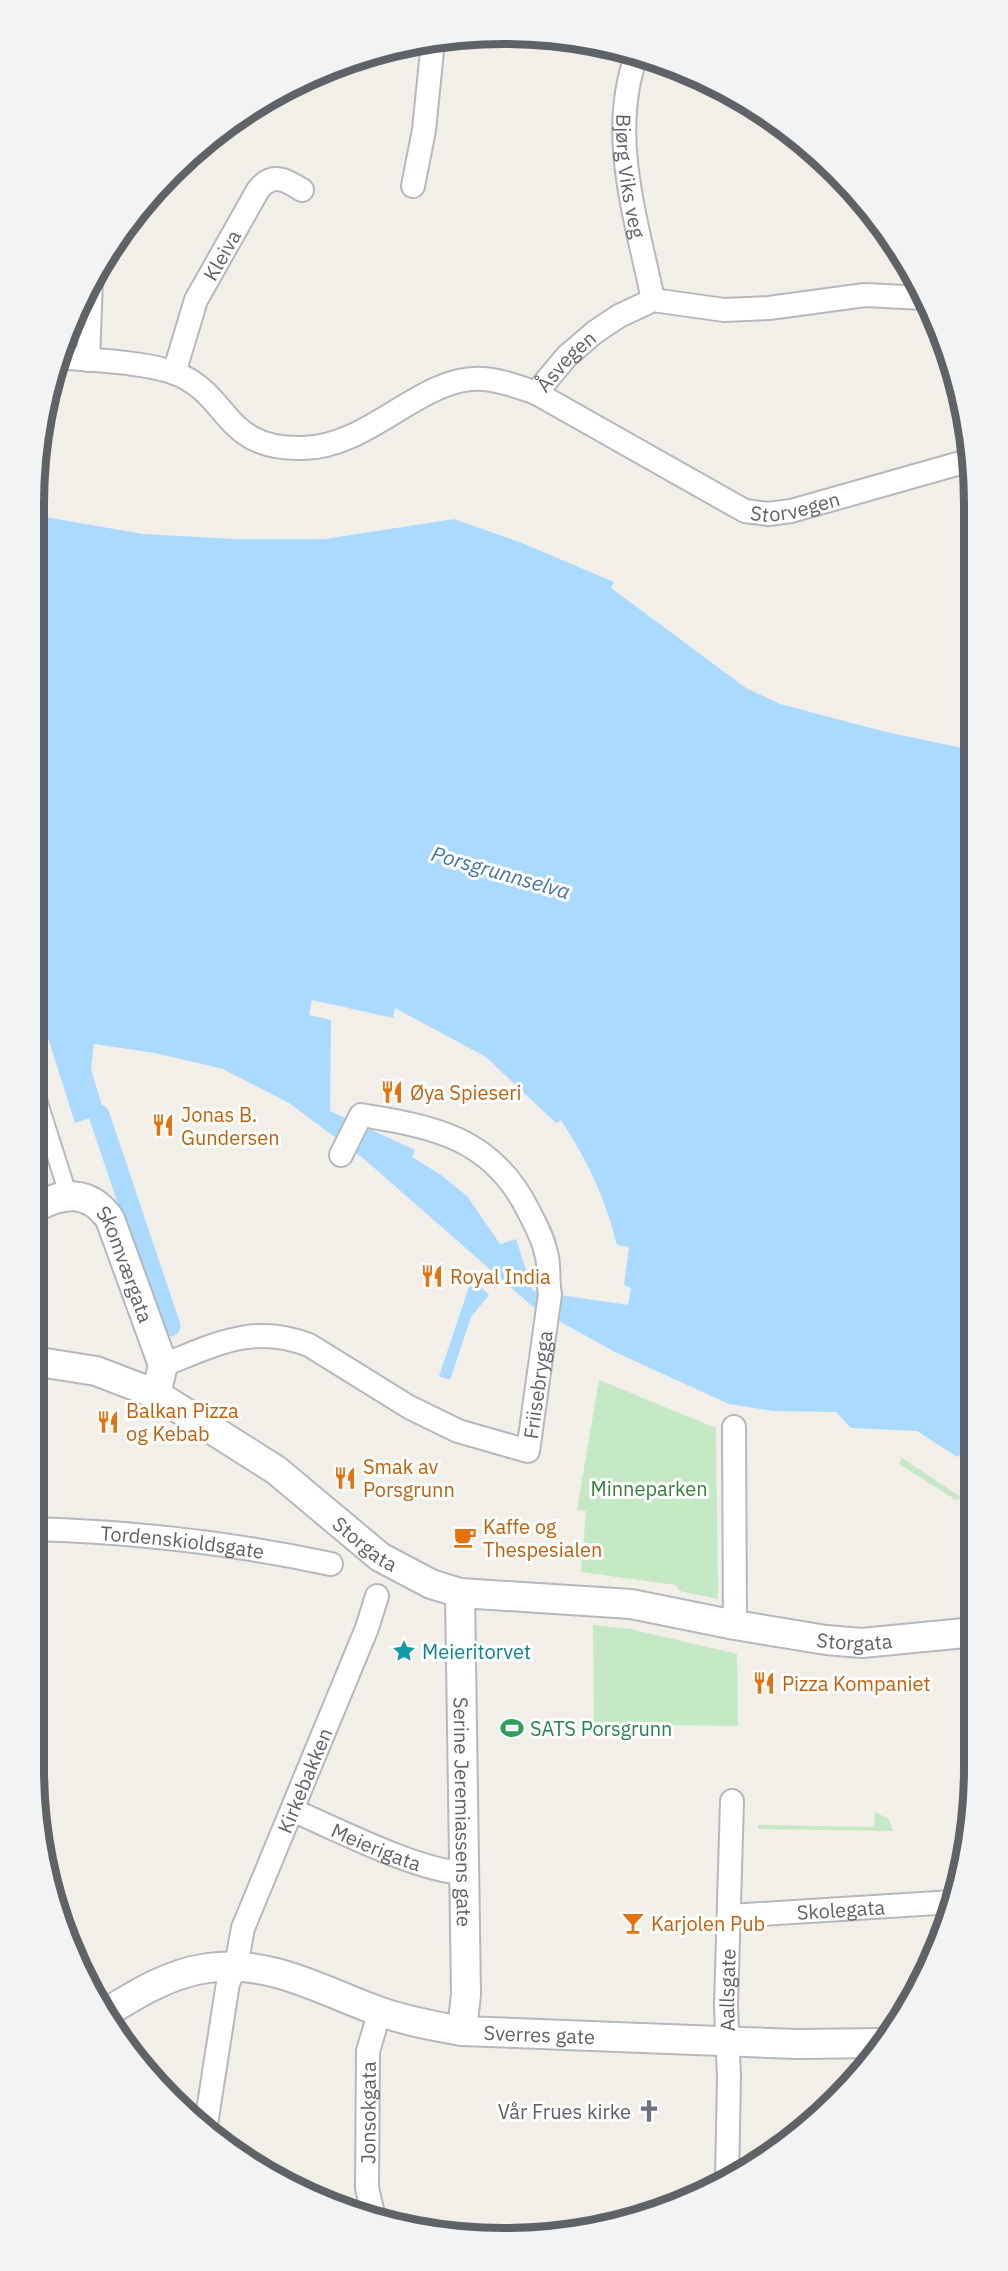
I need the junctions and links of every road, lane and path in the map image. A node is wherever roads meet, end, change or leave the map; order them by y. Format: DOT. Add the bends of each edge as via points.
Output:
graph roads {
  1 [pos="432,49"];
  2 [pos="635,63"];
  3 [pos="413,186"];
  4 [pos="302,189"];
  5 [pos="916,298"];
  6 [pos="653,300"];
  7 [pos="90,302"];
  8 [pos="67,358"];
  9 [pos="88,360"];
  10 [pos="174,373"];
  11 [pos="536,393"];
  12 [pos="963,462"];
  13 [pos="44,1119"];
  14 [pos="340,1155"];
  15 [pos="68,1194"];
  16 [pos="44,1204"];
  17 [pos="44,1363"];
  18 [pos="163,1365"];
  19 [pos="156,1394"];
  20 [pos="735,1427"];
  21 [pos="44,1529"];
  22 [pos="331,1564"];
  23 [pos="459,1593"];
  24 [pos="377,1596"];
  25 [pos="735,1625"];
  26 [pos="964,1633"];
  27 [pos="732,1801"];
  28 [pos="292,1810"];
  29 [pos="462,1874"];
  30 [pos="944,1903"];
  31 [pos="730,1916"];
  32 [pos="236,1966"];
  33 [pos="112,2009"];
  34 [pos="380,2011"];
  35 [pos="462,2031"];
  36 [pos="728,2041"];
  37 [pos="872,2043"];
  38 [pos="207,2118"];
  39 [pos="727,2170"];
  40 [pos="372,2208"];
  1 -- 3 [label="street"];
  2 -- 6 [label="street, Bjørg Viks veg" via="625,107 624,163"];
  4 -- 10 [label="street, Kleiva" via="279,177 270,178 258,190 196,300"];
  5 -- 6 [label="street" via="865,295 770,309 724,310"];
  6 -- 11 [label="street, Åsvegen" via="595,332 567,356"];
  7 -- 9 [label="street"];
  8 -- 9 [label="street"];
  9 -- 10 [label="street"];
  10 -- 11 [label="street, Åsvegen" via="195,384 238,430 250,438 284,448 318,448 340,443 438,388 460,382 482,379"];
  11 -- 12 [label="street, Storvegen" via="745,511 791,511"];
  13 -- 15 [label="street"];
  14 -- 18 [label="street, Friisebrygga" via="361,1115 458,1137 492,1159 518,1189 547,1256 546,1319 528,1451 458,1431 291,1338 255,1334 227,1339"];
  15 -- 16 [label="street, Skomværgata"];
  15 -- 18 [label="street, Skomværgata" via="92,1200 110,1219"];
  17 -- 19 [label="street, Storgata" via="96,1371"];
  18 -- 19 [label="street"];
  19 -- 23 [label="street, Storgata" via="300,1488 380,1557 430,1584"];
  20 -- 25 [label="street"];
  21 -- 22 [label="street, Tordenskioldsgate" via="109,1531 263,1549"];
  23 -- 25 [label="street, Storgata" via="631,1604"];
  23 -- 29 [label="street, Serine Jeremiassens gate"];
  24 -- 28 [label="street, Kirkebakken"];
  25 -- 26 [label="street, Storgata" via="862,1643"];
  27 -- 31 [label="street, Aallsgate"];
  28 -- 29 [label="street, Meierigata" via="410,1860"];
  28 -- 32 [label="street, Kirkebakken" via="251,1905"];
  29 -- 35 [label="street, Serine Jeremiassens gate" via="466,1994"];
  30 -- 31 [label="street, Skolegata"];
  31 -- 36 [label="street, Aallsgate"];
  32 -- 33 [label="street, Sverres gate" via="206,1968 162,1981"];
  32 -- 34 [label="street, Sverres gate" via="285,1975"];
  32 -- 38 [label="street, Kirkebakken" via="228,1983"];
  34 -- 35 [label="street, Sverres gate"];
  34 -- 40 [label="street, Jonsokgata" via="368,2051 367,2188"];
  35 -- 36 [label="street, Sverres gate"];
  36 -- 37 [label="street, Sverres gate"];
  36 -- 39 [label="street, Aallsgate"];
}
